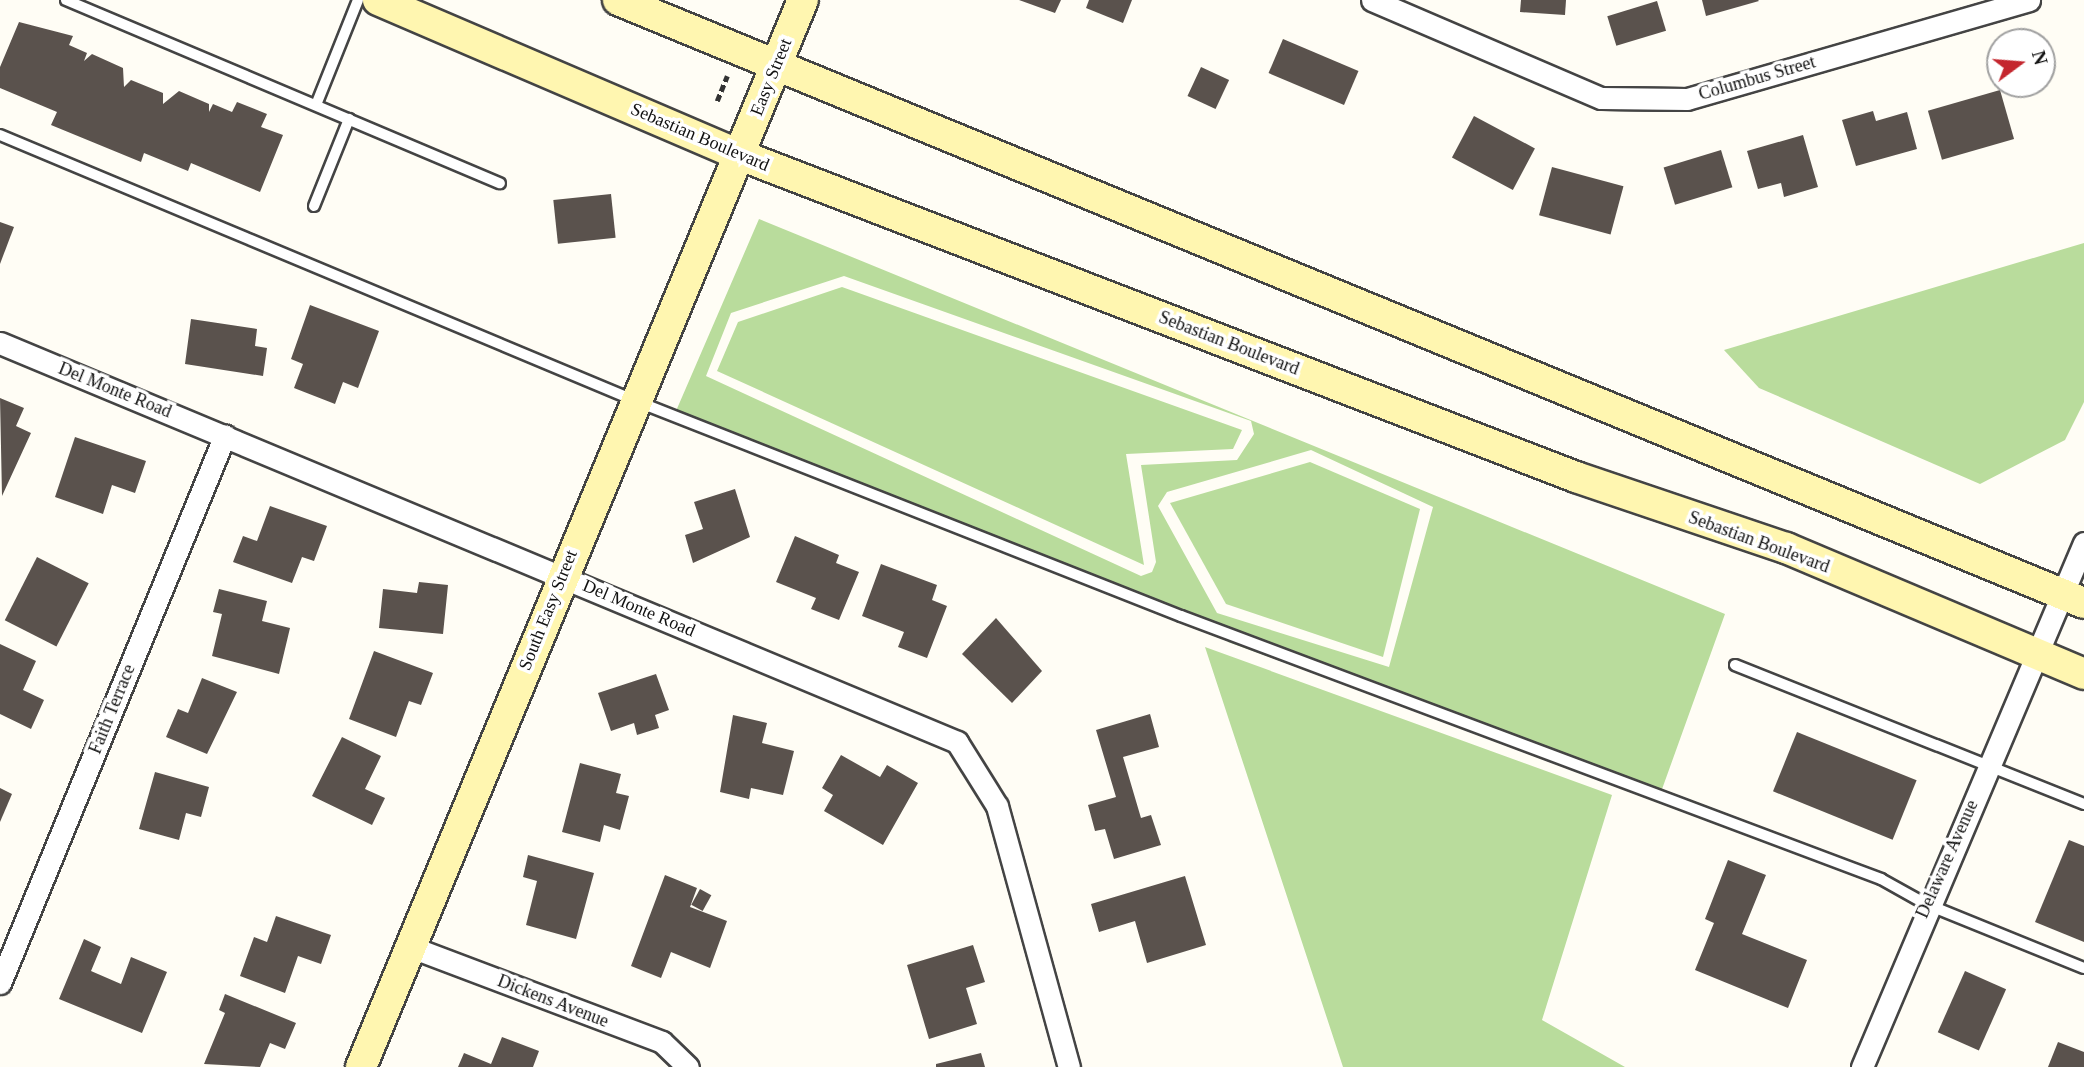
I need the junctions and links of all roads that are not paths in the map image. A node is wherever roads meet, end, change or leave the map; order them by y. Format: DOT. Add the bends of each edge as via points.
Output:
graph roads {
  1 [pos="66,0"];
  2 [pos="358,0"];
  3 [pos="378,0"];
  4 [pos="618,0"];
  5 [pos="803,0"];
  6 [pos="1372,0"];
  7 [pos="2029,0"];
  8 [pos="776,65"];
  9 [pos="316,105"];
  10 [pos="349,119"];
  11 [pos="0,135"];
  12 [pos="740,155"];
  13 [pos="500,183"];
  14 [pos="314,206"];
  15 [pos="0,343"];
  16 [pos="636,401"];
  17 [pos="225,435"];
  18 [pos="2084,543"];
  19 [pos="562,575"];
  20 [pos="2072,598"];
  21 [pos="2034,653"];
  22 [pos="1735,665"];
  23 [pos="2084,674"];
  24 [pos="1989,764"];
  25 [pos="2084,804"];
  26 [pos="1926,904"];
  27 [pos="411,947"];
  28 [pos="2084,968"];
  29 [pos="0,983"];
  30 [pos="361,1067"];
  31 [pos="688,1067"];
  32 [pos="1069,1067"];
  33 [pos="1862,1067"];
  1 -- 9 [label="lane"];
  2 -- 9 [label="lane"];
  3 -- 12 [label="main road, Sebastian Boulevard"];
  4 -- 8 [label="main road"];
  5 -- 8 [label="main road, Easy Street"];
  6 -- 7 [label="street, Columbus Street" via="1601,98 1687,99"];
  8 -- 12 [label="main road, Easy Street"];
  8 -- 20 [label="main road"];
  9 -- 10 [label="lane"];
  10 -- 13 [label="lane"];
  10 -- 14 [label="lane"];
  11 -- 16 [label="lane"];
  12 -- 16 [label="main road, South Easy Street"];
  12 -- 21 [label="main road, Sebastian Boulevard" via="1576,477 1786,548"];
  15 -- 17 [label="street, Del Monte Road"];
  16 -- 19 [label="main road, South Easy Street"];
  16 -- 26 [label="lane" via="1181,616 1881,879"];
  17 -- 19 [label="street, Del Monte Road"];
  17 -- 29 [label="street, Faith Terrace"];
  18 -- 20 [label="street, Delaware Avenue"];
  19 -- 27 [label="main road, South Easy Street"];
  19 -- 32 [label="street, Del Monte Road" via="957,742 997,806"];
  20 -- 21 [label="street, Delaware Avenue"];
  21 -- 23 [label="main road, Sebastian Boulevard"];
  21 -- 24 [label="street, Delaware Avenue"];
  22 -- 24 [label="lane"];
  24 -- 25 [label="lane"];
  24 -- 26 [label="street, Delaware Avenue"];
  26 -- 28 [label="lane"];
  26 -- 33 [label="street, Delaware Avenue"];
  27 -- 30 [label="main road, South Easy Street"];
  27 -- 31 [label="street, Dickens Avenue" via="662,1042"];
}
